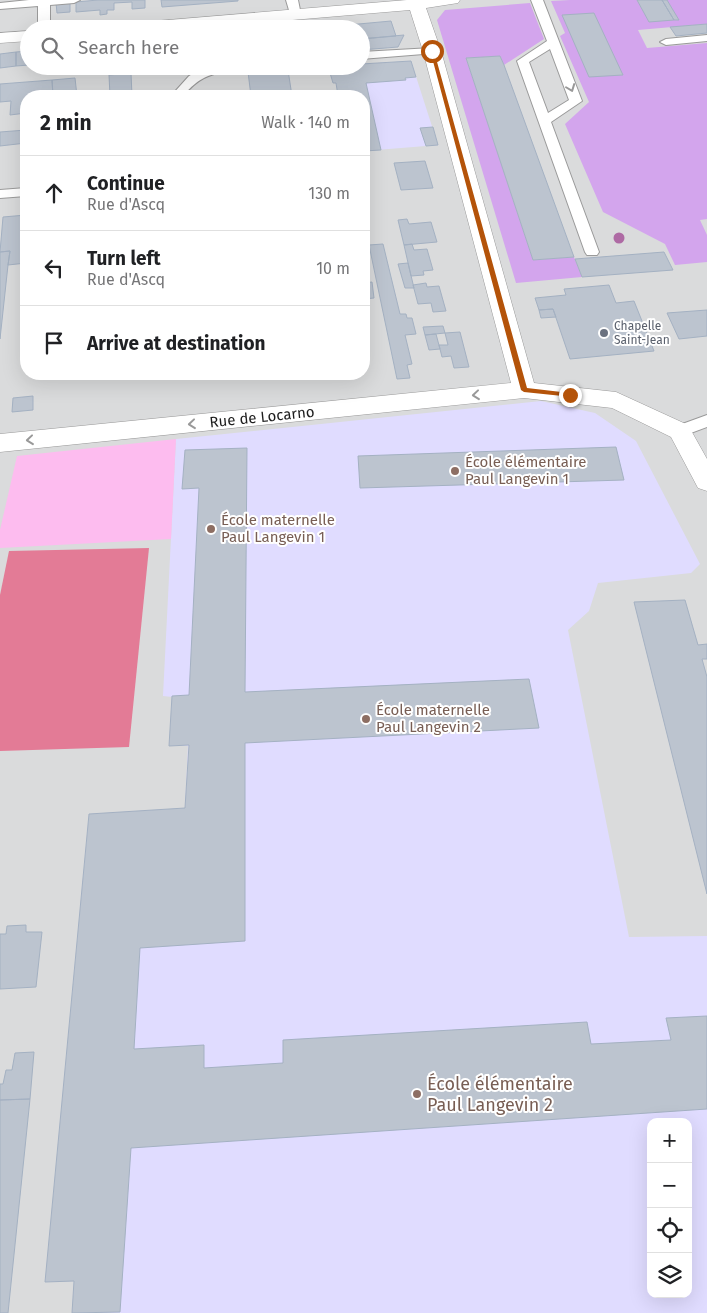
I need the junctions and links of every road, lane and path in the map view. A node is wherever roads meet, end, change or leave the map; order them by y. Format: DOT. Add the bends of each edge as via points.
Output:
graph roads {
  1 [pos="74,0"];
  2 [pos="452,0"];
  3 [pos="537,0"];
  4 [pos="44,2"];
  5 [pos="416,2"];
  6 [pos="0,6"];
  7 [pos="294,8"];
  8 [pos="44,20"];
  9 [pos="195,20"];
  10 [pos="20,37"];
  11 [pos="0,38"];
  12 [pos="707,38"];
  13 [pos="553,42"];
  14 [pos="666,42"];
  15 [pos="432,51"];
  16 [pos="370,55"];
  17 [pos="196,75"];
  18 [pos="182,90"];
  19 [pos="544,121"];
  20 [pos="20,192"];
  21 [pos="0,194"];
  22 [pos="592,252"];
  23 [pos="524,390"];
  24 [pos="707,421"];
  25 [pos="680,431"];
  26 [pos="0,443"];
  27 [pos="707,482"];
  1 -- 4 [label="lane"];
  2 -- 5 [label="street"];
  3 -- 13 [label="lane"];
  4 -- 6 [label="lane"];
  4 -- 8 [label="lane"];
  5 -- 7 [label="street" via="394,7"];
  5 -- 15 [label="street"];
  7 -- 9 [label="street"];
  10 -- 11 [label="street"];
  12 -- 14 [label="lane"];
  13 -- 19 [label="lane" via="523,61"];
  13 -- 19 [label="lane, one-way" via="576,101"];
  15 -- 16 [label="lane"];
  15 -- 23 [label="street"];
  17 -- 18 [label="lane"];
  19 -- 22 [label="lane"];
  20 -- 21 [label="lane"];
  23 -- 25 [label="street, Rue de Locarno" via="616,400"];
  23 -- 26 [label="street, Rue de Locarno, one-way"];
  24 -- 25 [label="lane"];
  25 -- 27 [label="street"];
}
